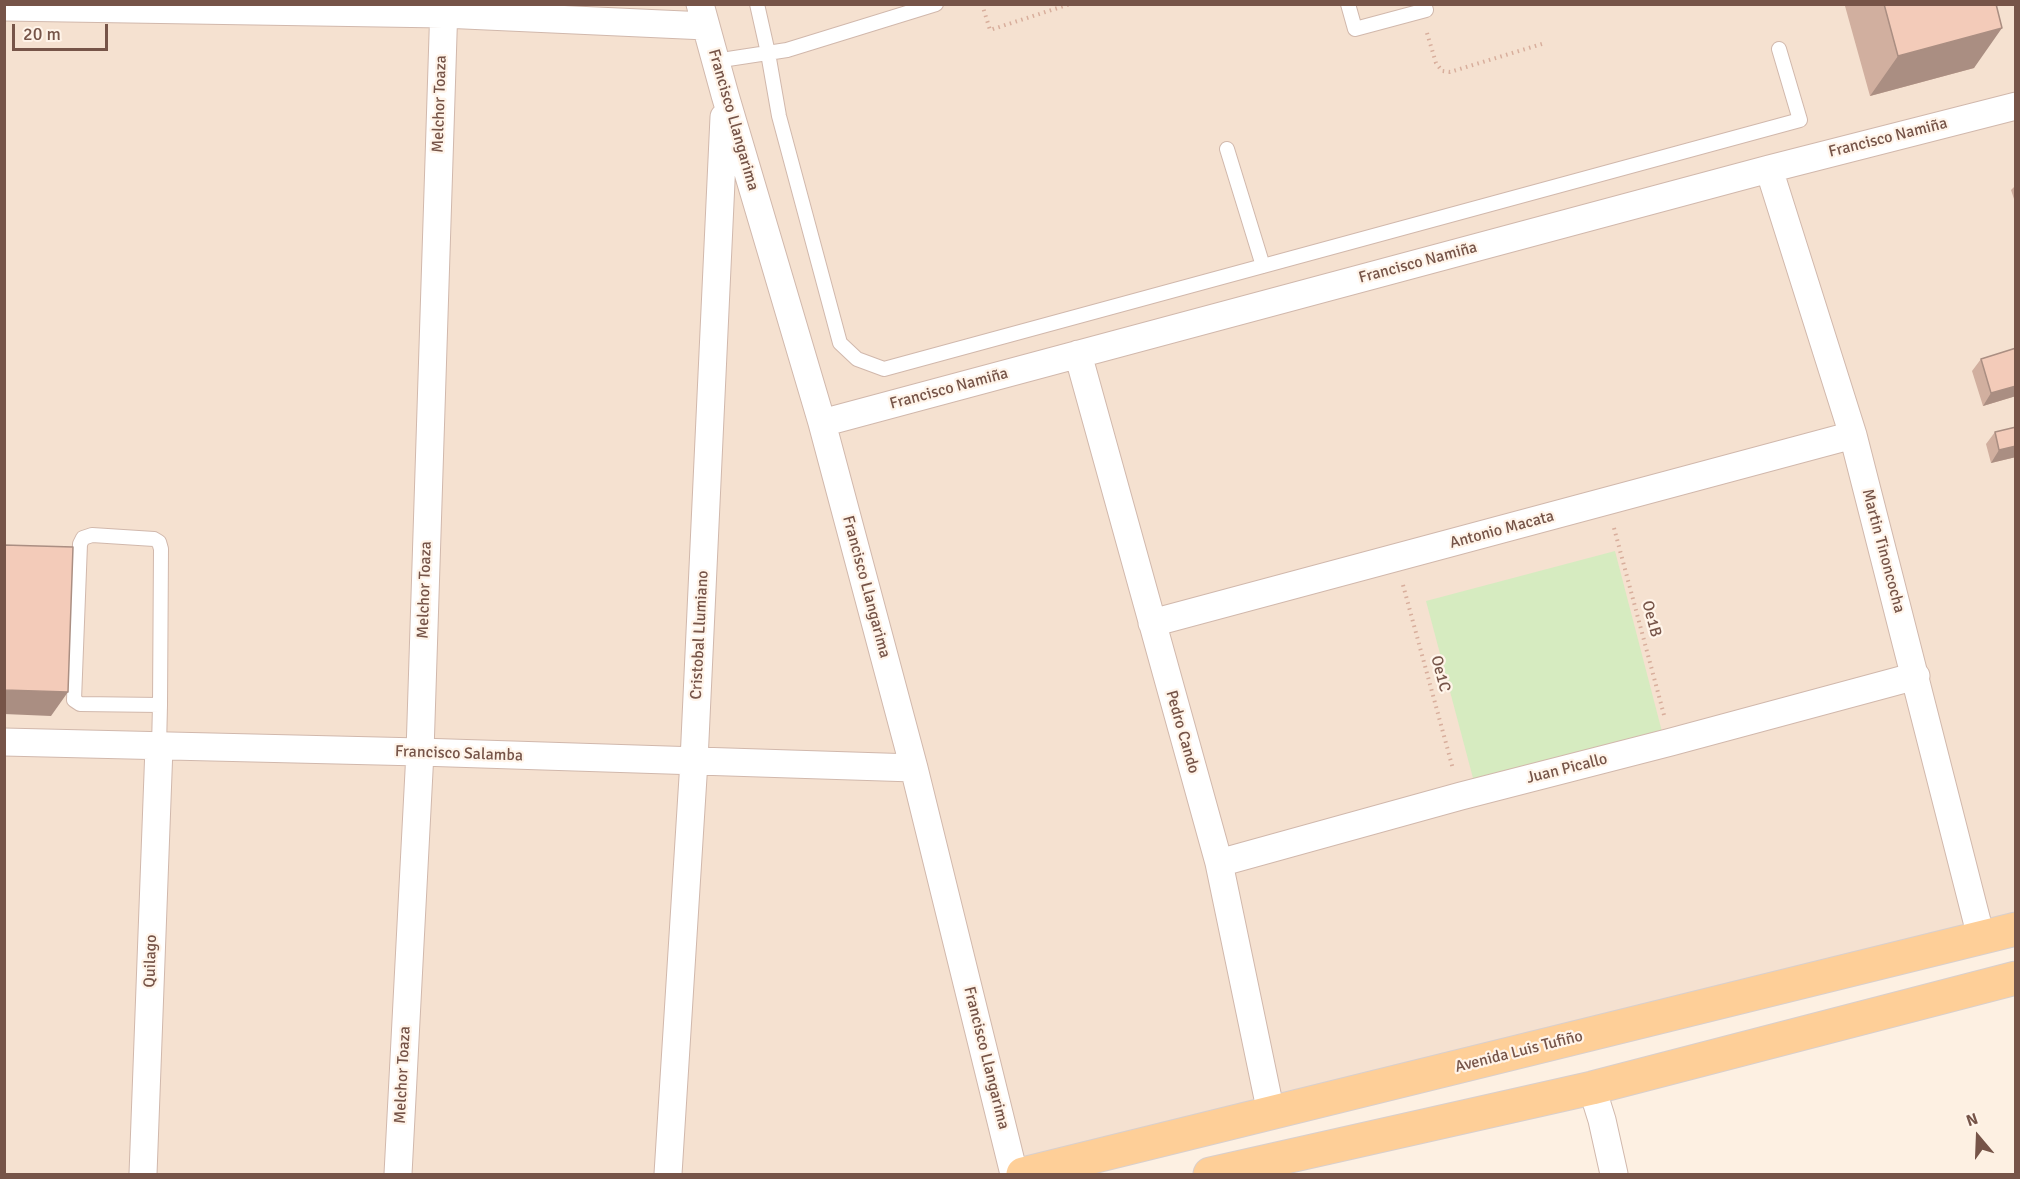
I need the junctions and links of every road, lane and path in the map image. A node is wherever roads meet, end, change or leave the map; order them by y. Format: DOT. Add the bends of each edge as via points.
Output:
graph roads {
  1 [pos="757,4"];
  2 [pos="936,4"];
  3 [pos="982,4"];
  4 [pos="1070,4"];
  5 [pos="1348,4"];
  6 [pos="1061,6"];
  7 [pos="4,7"];
  8 [pos="177,7"];
  9 [pos="1422,8"];
  10 [pos="443,9"];
  11 [pos="703,15"];
  12 [pos="1542,44"];
  13 [pos="1779,49"];
  14 [pos="768,53"];
  15 [pos="715,61"];
  16 [pos="725,95"];
  17 [pos="2016,106"];
  18 [pos="1227,149"];
  19 [pos="1769,169"];
  20 [pos="1263,266"];
  21 [pos="1078,354"];
  22 [pos="822,423"];
  23 [pos="1853,435"];
  24 [pos="1607,501"];
  25 [pos="1395,558"];
  26 [pos="1152,623"];
  27 [pos="1916,676"];
  28 [pos="160,705"];
  29 [pos="4,742"];
  30 [pos="1671,742"];
  31 [pos="159,747"];
  32 [pos="420,752"];
  33 [pos="694,761"];
  34 [pos="914,768"];
  35 [pos="1461,796"];
  36 [pos="1219,863"];
  37 [pos="2016,929"];
  38 [pos="1982,938"];
  39 [pos="2016,978"];
  40 [pos="1592,1088"];
  41 [pos="1271,1113"];
  42 [pos="1208,1129"];
  43 [pos="143,1174"];
  44 [pos="398,1174"];
  45 [pos="668,1174"];
  46 [pos="1014,1174"];
  47 [pos="1023,1174"];
  48 [pos="1214,1174"];
  49 [pos="1614,1174"];
  1 -- 14 [label="lane"];
  2 -- 14 [label="lane"];
  3 -- 6 [label="path" via="990,30"];
  4 -- 6 [label="path"];
  5 -- 9 [label="lane" via="1355,29"];
  7 -- 8 [label="street"];
  8 -- 10 [label="street"];
  9 -- 12 [label="path" via="1436,63 1442,70 1450,72"];
  10 -- 11 [label="street"];
  10 -- 32 [label="street, Melchor Toaza"];
  11 -- 15 [label="street, Francisco Llangarima"];
  13 -- 20 [label="lane" via="1800,120"];
  14 -- 15 [label="lane"];
  14 -- 20 [label="lane" via="779,116 840,343 862,362 884,369"];
  15 -- 16 [label="street, Francisco Llangarima"];
  16 -- 22 [label="street, Francisco Llangarima"];
  16 -- 33 [label="street, Cristobal Llumiano"];
  17 -- 19 [label="street, Francisco Namiña"];
  18 -- 20 [label="lane"];
  19 -- 21 [label="street, Francisco Namiña"];
  19 -- 23 [label="street, Martin Tinoncocha"];
  21 -- 22 [label="street, Francisco Namiña"];
  21 -- 26 [label="street, Pedro Cando"];
  22 -- 34 [label="street, Francisco Llangarima"];
  23 -- 24 [label="street, Antonio Macata"];
  23 -- 27 [label="street, Martin Tinoncocha"];
  24 -- 25 [label="street, Antonio Macata"];
  24 -- 30 [label="path, Oe1B"];
  25 -- 26 [label="street, Antonio Macata"];
  25 -- 35 [label="path, Oe1C"];
  26 -- 36 [label="street, Pedro Cando"];
  27 -- 30 [label="street, Juan Picallo"];
  27 -- 38 [label="street, Martin Tinoncocha"];
  28 -- 28 [label="lane" via="80,704 74,700 83,538 92,535 159,542"];
  28 -- 31 [label="lane"];
  29 -- 31 [label="street, Francisco Salamba"];
  30 -- 35 [label="street, Juan Picallo"];
  31 -- 32 [label="street, Francisco Salamba"];
  31 -- 43 [label="street, Quilago"];
  32 -- 33 [label="street, Francisco Salamba"];
  32 -- 44 [label="street, Melchor Toaza"];
  33 -- 34 [label="street, Francisco Salamba"];
  33 -- 45 [label="street, Cristobal Llumiano"];
  34 -- 46 [label="street, Francisco Llangarima"];
  35 -- 36 [label="street, Juan Picallo"];
  36 -- 41 [label="street, Pedro Cando"];
  37 -- 38 [label="main road, Avenida Luis Tufiño"];
  38 -- 41 [label="main road, Avenida Luis Tufiño"];
  39 -- 40 [label="main road"];
  40 -- 48 [label="main road"];
  40 -- 49 [label="street"];
  41 -- 42 [label="main road, Avenida Luis Tufiño"];
  42 -- 47 [label="main road, Avenida Luis Tufiño"];
  42 -- 48 [label="main road"];
}
